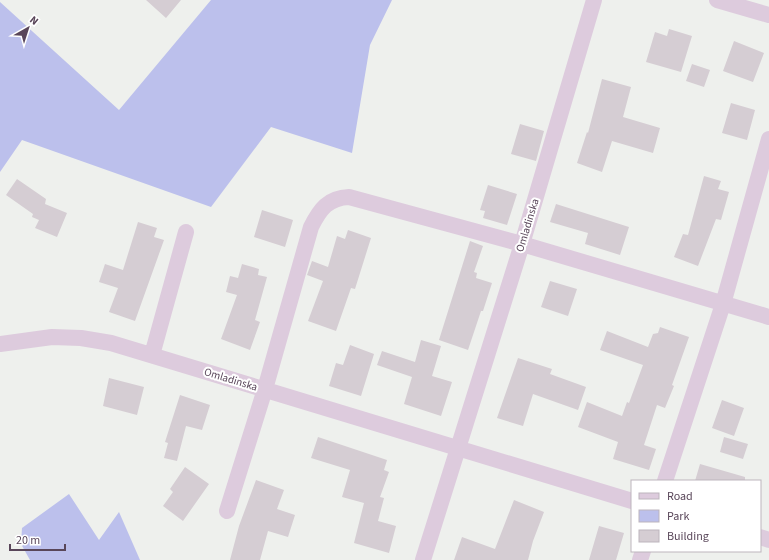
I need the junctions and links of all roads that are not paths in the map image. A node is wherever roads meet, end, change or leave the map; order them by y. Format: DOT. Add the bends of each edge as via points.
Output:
graph roads {
  1 [pos="594,0"];
  2 [pos="717,0"];
  3 [pos="769,15"];
  4 [pos="769,139"];
  5 [pos="186,232"];
  6 [pos="522,244"];
  7 [pos="723,304"];
  8 [pos="769,317"];
  9 [pos="0,344"];
  10 [pos="152,355"];
  11 [pos="265,389"];
  12 [pos="458,449"];
  13 [pos="665,480"];
  14 [pos="631,501"];
  15 [pos="227,511"];
  16 [pos="423,560"];
  1 -- 6 [label="street, Omladinska"];
  2 -- 3 [label="street"];
  4 -- 7 [label="street"];
  5 -- 10 [label="street"];
  6 -- 7 [label="street"];
  6 -- 11 [label="street" via="349,197 332,201 318,213 311,227"];
  6 -- 12 [label="street, Omladinska"];
  7 -- 8 [label="street"];
  7 -- 13 [label="street"];
  9 -- 10 [label="street, Omladinska" via="52,337 81,338 111,343"];
  10 -- 11 [label="street, Omladinska"];
  11 -- 12 [label="street, Omladinska"];
  11 -- 15 [label="street"];
  12 -- 14 [label="street, Omladinska"];
  12 -- 16 [label="street, Omladinska"];
}
